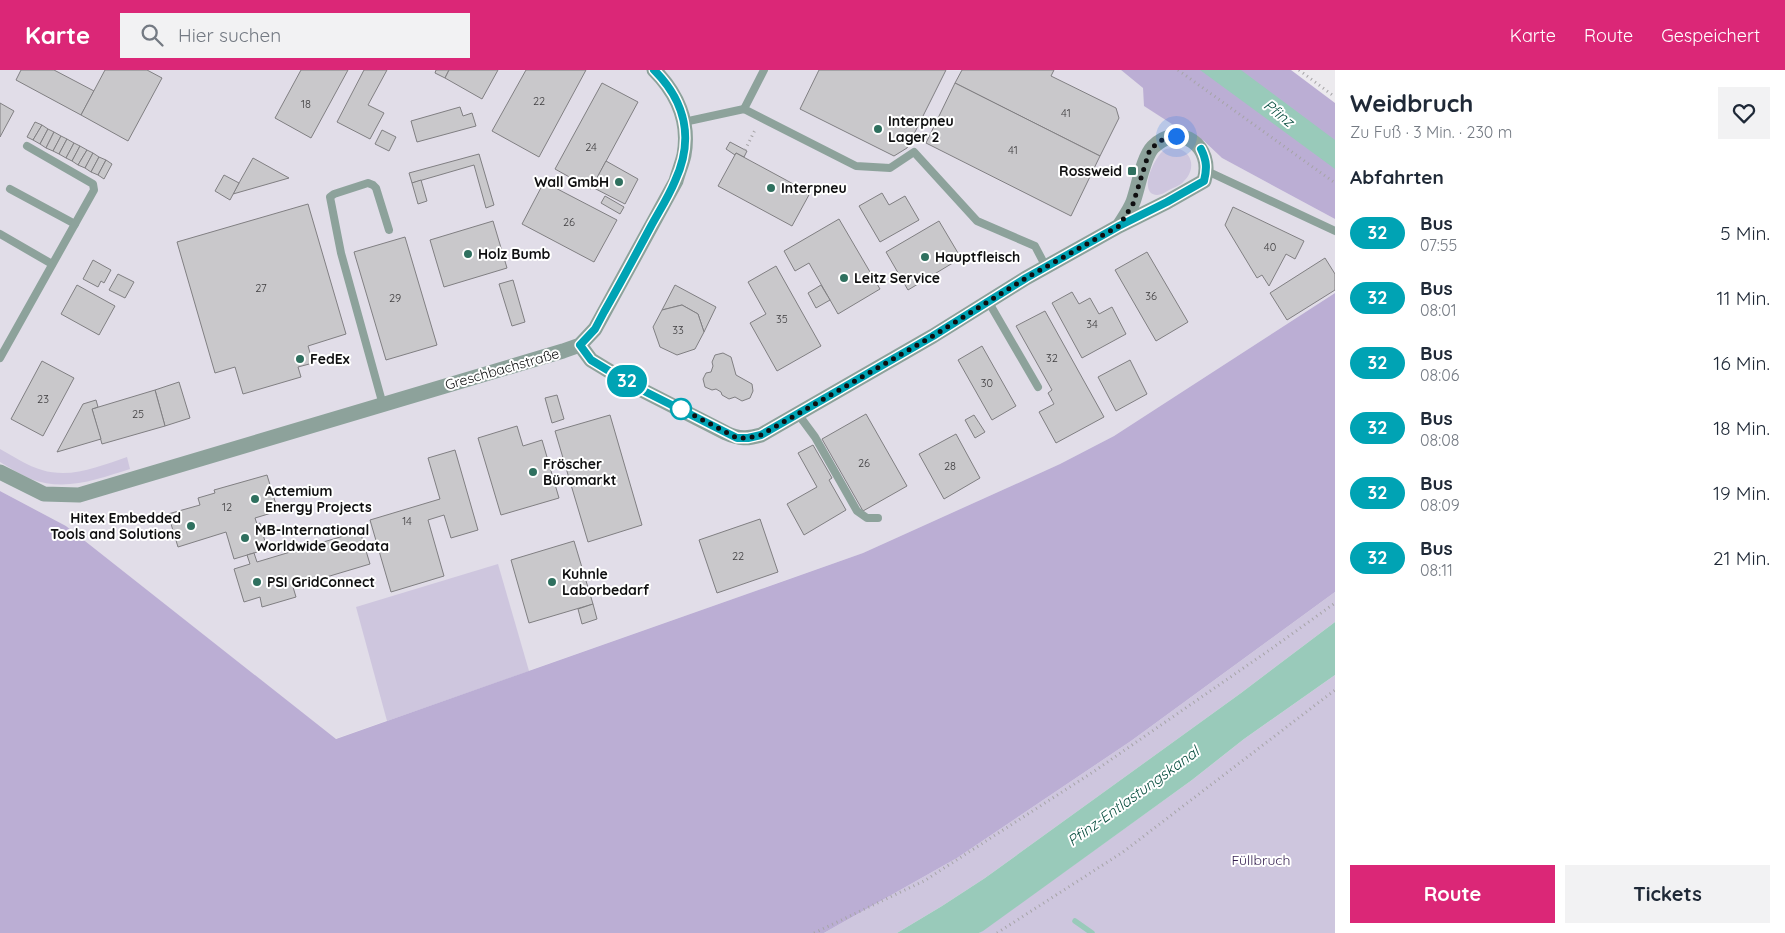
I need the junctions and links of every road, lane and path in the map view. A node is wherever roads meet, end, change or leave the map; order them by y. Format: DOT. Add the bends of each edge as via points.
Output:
graph roads {
  1 [pos="654,70"];
  2 [pos="764,70"];
  3 [pos="1178,70"];
  4 [pos="1299,70"];
  5 [pos="1335,97"];
  6 [pos="744,109"];
  7 [pos="762,119"];
  8 [pos="684,122"];
  9 [pos="27,146"];
  10 [pos="745,150"];
  11 [pos="1207,171"];
  12 [pos="1335,184"];
  13 [pos="10,189"];
  14 [pos="75,224"];
  15 [pos="1119,226"];
  16 [pos="389,230"];
  17 [pos="1335,231"];
  18 [pos="0,234"];
  19 [pos="52,264"];
  20 [pos="1046,267"];
  21 [pos="988,302"];
  22 [pos="580,345"];
  23 [pos="1,355"];
  24 [pos="1038,387"];
  25 [pos="383,405"];
  26 [pos="798,414"];
  27 [pos="0,472"];
  28 [pos="878,518"];
  29 [pos="1335,603"];
  30 [pos="1335,690"];
  31 [pos="814,933"];
  32 [pos="997,933"];
  1 -- 8 [label="street" via="680,105"];
  2 -- 6 [label="lane"];
  3 -- 12 [label="path"];
  4 -- 5 [label="path"];
  6 -- 7 [label="lane"];
  6 -- 8 [label="lane"];
  7 -- 10 [label="path"];
  7 -- 20 [label="lane" via="856,166 890,168 914,152 977,221 1035,246"];
  8 -- 22 [label="street" via="684,155 676,181 595,329"];
  9 -- 14 [label="lane" via="93,184 94,190"];
  11 -- 15 [label="street" via="1204,181"];
  11 -- 15 [label="street" via="1201,149 1190,139 1176,136 1162,140 1150,149 1133,204"];
  11 -- 17 [label="lane"];
  13 -- 14 [label="lane"];
  14 -- 19 [label="lane"];
  15 -- 20 [label="street"];
  16 -- 25 [label="lane" via="373,184 334,194 330,198"];
  18 -- 19 [label="lane"];
  19 -- 23 [label="lane"];
  20 -- 21 [label="street"];
  21 -- 24 [label="lane"];
  21 -- 26 [label="street"];
  22 -- 25 [label="street, Greschbachstraße"];
  22 -- 26 [label="street" via="591,360 634,386 737,438 761,435"];
  25 -- 27 [label="street, Greschbachstraße" via="79,495 44,494"];
  26 -- 28 [label="lane" via="815,437 857,511 867,518"];
  29 -- 31 [label="path" via="1101,766 924,882"];
  30 -- 32 [label="path" via="1123,852"];
}
